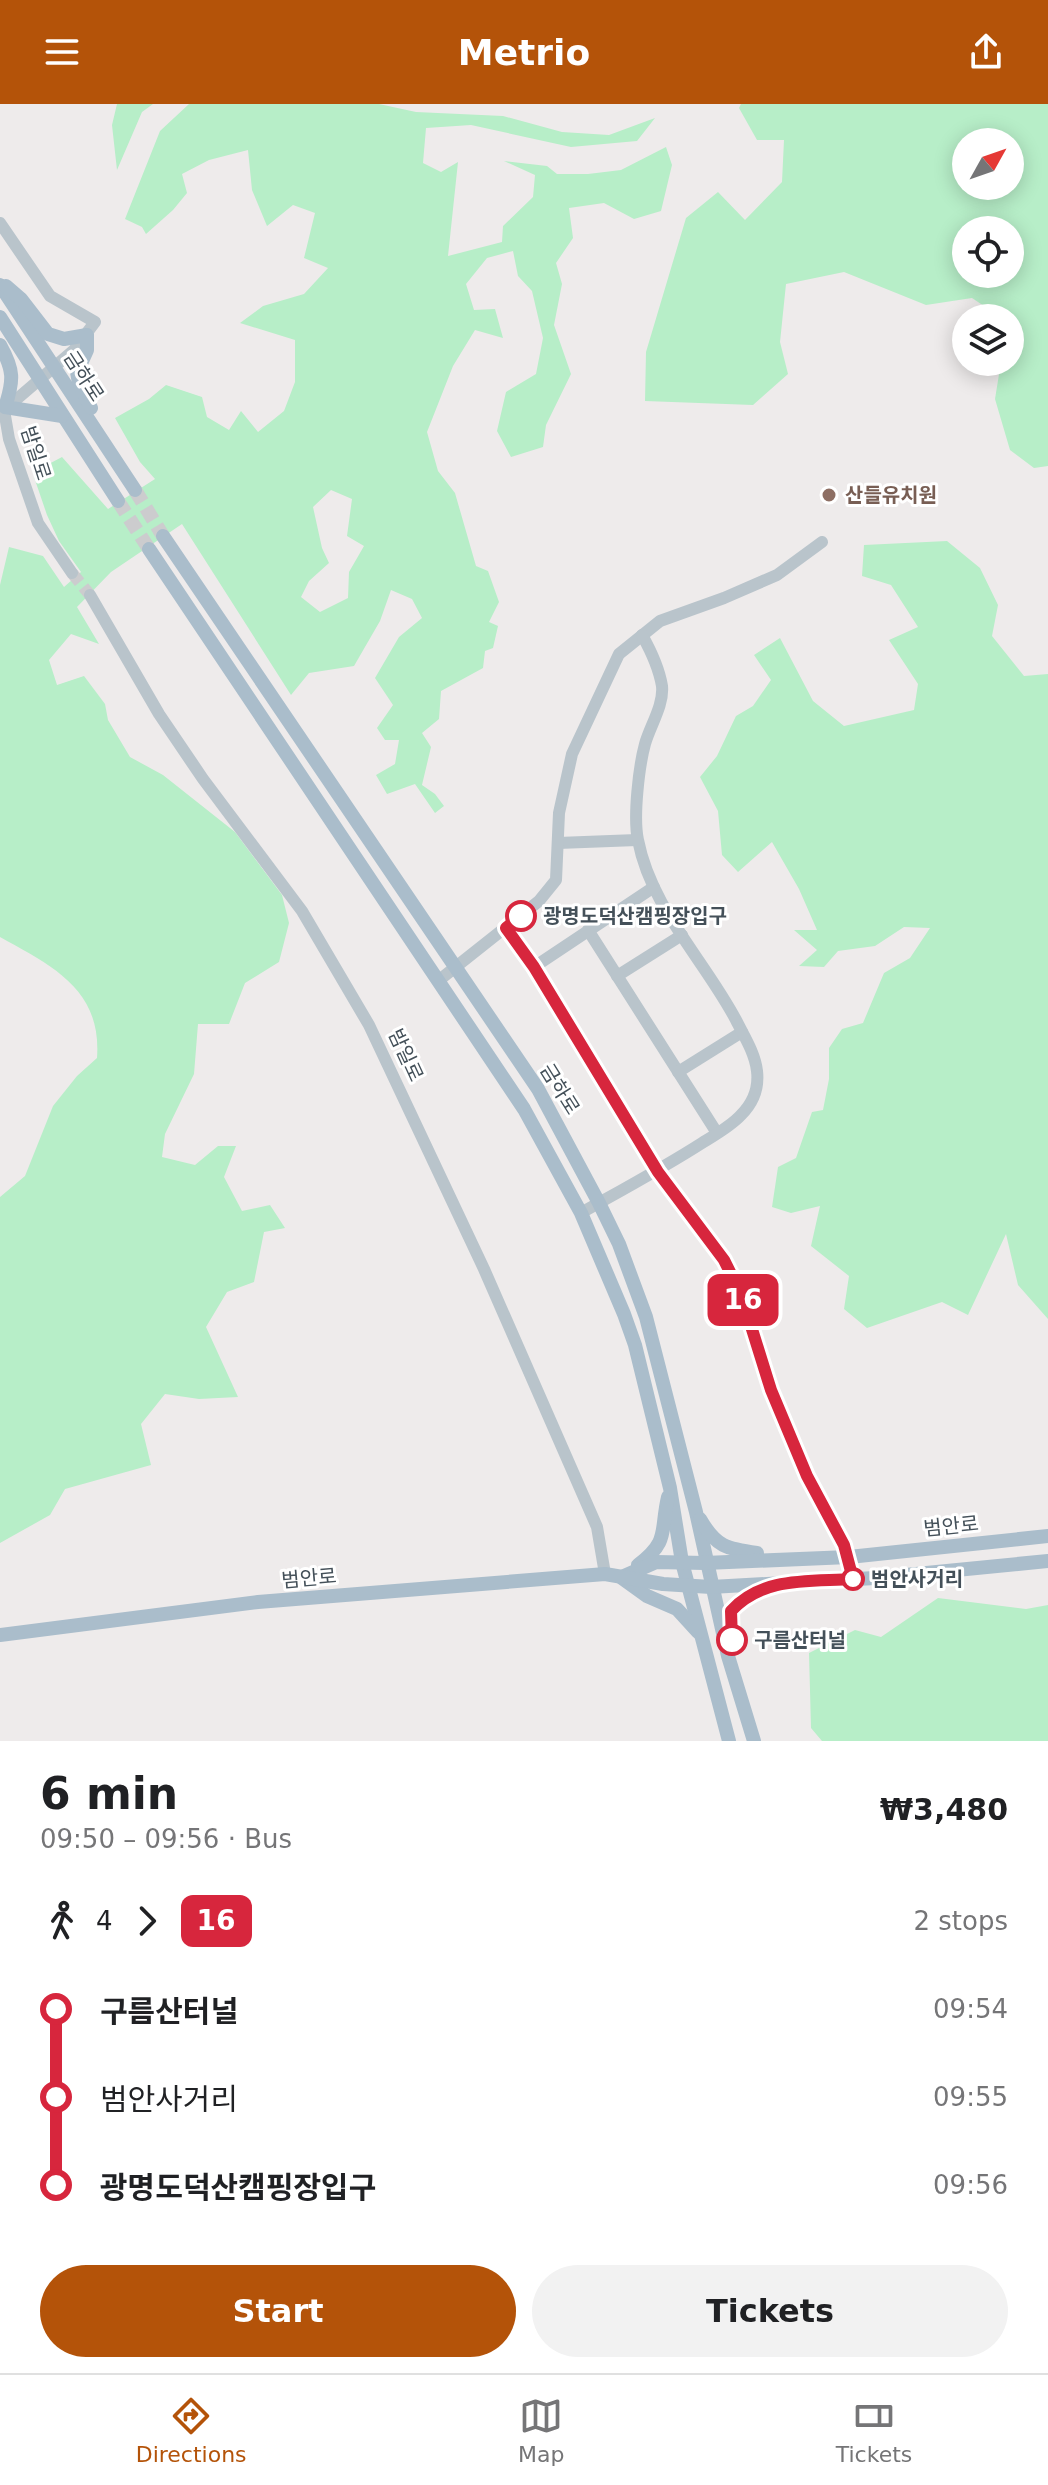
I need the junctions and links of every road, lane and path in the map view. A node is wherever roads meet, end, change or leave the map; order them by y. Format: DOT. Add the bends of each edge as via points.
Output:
graph roads {
  1 [pos="0,223"];
  2 [pos="0,283"];
  3 [pos="0,317"];
  4 [pos="87,335"];
  5 [pos="0,345"];
  6 [pos="54,365"];
  7 [pos="39,378"];
  8 [pos="5,407"];
  9 [pos="62,416"];
  10 [pos="106,446"];
  11 [pos="135,490"];
  12 [pos="118,501"];
  13 [pos="163,536"];
  14 [pos="822,542"];
  15 [pos="149,549"];
  16 [pos="72,573"];
  17 [pos="90,595"];
  18 [pos="642,635"];
  19 [pos="637,840"];
  20 [pos="558,843"];
  21 [pos="654,887"];
  22 [pos="506,928"];
  23 [pos="588,930"];
  24 [pos="682,935"];
  25 [pos="534,967"];
  26 [pos="455,968"];
  27 [pos="617,976"];
  28 [pos="438,981"];
  29 [pos="742,1032"];
  30 [pos="678,1072"];
  31 [pos="717,1133"];
  32 [pos="658,1172"];
  33 [pos="599,1203"];
  34 [pos="581,1213"];
  35 [pos="670,1488"];
  36 [pos="696,1512"];
  37 [pos="1048,1536"];
  38 [pos="849,1557"];
  39 [pos="785,1558"];
  40 [pos="1048,1561"];
  41 [pos="682,1562"];
  42 [pos="705,1563"];
  43 [pos="605,1574"];
  44 [pos="622,1577"];
  45 [pos="853,1579"];
  46 [pos="776,1583"];
  47 [pos="687,1584"];
  48 [pos="711,1587"];
  49 [pos="0,1635"];
  50 [pos="703,1639"];
  51 [pos="728,1656"];
  52 [pos="729,1741"];
  53 [pos="754,1741"];
  1 -- 4 [label="street" via="50,296 95,322"];
  2 -- 4 [label="main road" via="21,299 48,334 64,339"];
  2 -- 6 [label="main road, 금하로"];
  3 -- 7 [label="main road, 금하로"];
  4 -- 6 [label="street, 밤일로"];
  4 -- 10 [label="main road" via="77,378"];
  5 -- 8 [label="main road" via="12,375"];
  6 -- 7 [label="street, 밤일로"];
  6 -- 10 [label="main road, 금하로"];
  7 -- 8 [label="street, 밤일로"];
  7 -- 9 [label="main road, 금하로"];
  8 -- 9 [label="main road"];
  8 -- 16 [label="street, 밤일로" via="9,439 38,523"];
  9 -- 12 [label="main road, 금하로"];
  10 -- 11 [label="main road, 금하로"];
  13 -- 26 [label="main road, 금하로"];
  14 -- 18 [label="street" via="777,575 660,621"];
  15 -- 28 [label="main road, 금하로"];
  17 -- 43 [label="street, 밤일로" via="159,714 302,911 369,1025 597,1527"];
  18 -- 19 [label="street" via="662,688 645,745"];
  18 -- 20 [label="street" via="619,654 572,754"];
  19 -- 20 [label="street"];
  19 -- 21 [label="street"];
  20 -- 22 [label="street" via="556,880"];
  21 -- 23 [label="street"];
  21 -- 24 [label="street"];
  22 -- 25 [label="street"];
  22 -- 26 [label="street"];
  23 -- 25 [label="street"];
  23 -- 27 [label="street"];
  24 -- 27 [label="street"];
  24 -- 29 [label="street"];
  25 -- 32 [label="street"];
  26 -- 28 [label="street"];
  26 -- 33 [label="main road, 금하로" via="538,1089"];
  27 -- 30 [label="street"];
  28 -- 34 [label="main road, 금하로" via="524,1109"];
  29 -- 30 [label="street"];
  29 -- 31 [label="street" via="754,1060 753,1101"];
  30 -- 31 [label="street"];
  31 -- 32 [label="street"];
  32 -- 33 [label="street"];
  32 -- 38 [label="street" via="724,1260 741,1294 771,1390"];
  33 -- 34 [label="street"];
  33 -- 36 [label="main road, 금하로" via="646,1317"];
  34 -- 35 [label="main road, 금하로" via="635,1345"];
  35 -- 41 [label="main road, 금하로"];
  35 -- 44 [label="main road" via="661,1541"];
  36 -- 39 [label="main road" via="722,1545"];
  36 -- 42 [label="main road, 금하로"];
  37 -- 38 [label="main road, 범안로"];
  38 -- 39 [label="main road, 범안로"];
  38 -- 45 [label="street"];
  39 -- 42 [label="main road, 범안로"];
  40 -- 45 [label="main road, 범안로"];
  41 -- 42 [label="main road, 범안로"];
  41 -- 44 [label="main road, 범안로" via="656,1562"];
  41 -- 47 [label="main road, 금하로"];
  42 -- 48 [label="main road, 금하로"];
  43 -- 44 [label="main road, 범안로"];
  43 -- 49 [label="main road, 범안로" via="258,1602"];
  44 -- 47 [label="main road, 범안로"];
  44 -- 50 [label="main road" via="677,1609"];
  45 -- 46 [label="main road, 범안로"];
  46 -- 48 [label="main road, 범안로"];
  46 -- 51 [label="main road" via="745,1597 731,1611"];
  47 -- 48 [label="main road, 범안로"];
  47 -- 50 [label="main road, 금하로"];
  48 -- 51 [label="main road, 금하로"];
  50 -- 52 [label="main road, 금하로"];
  51 -- 53 [label="main road, 금하로"];
}
